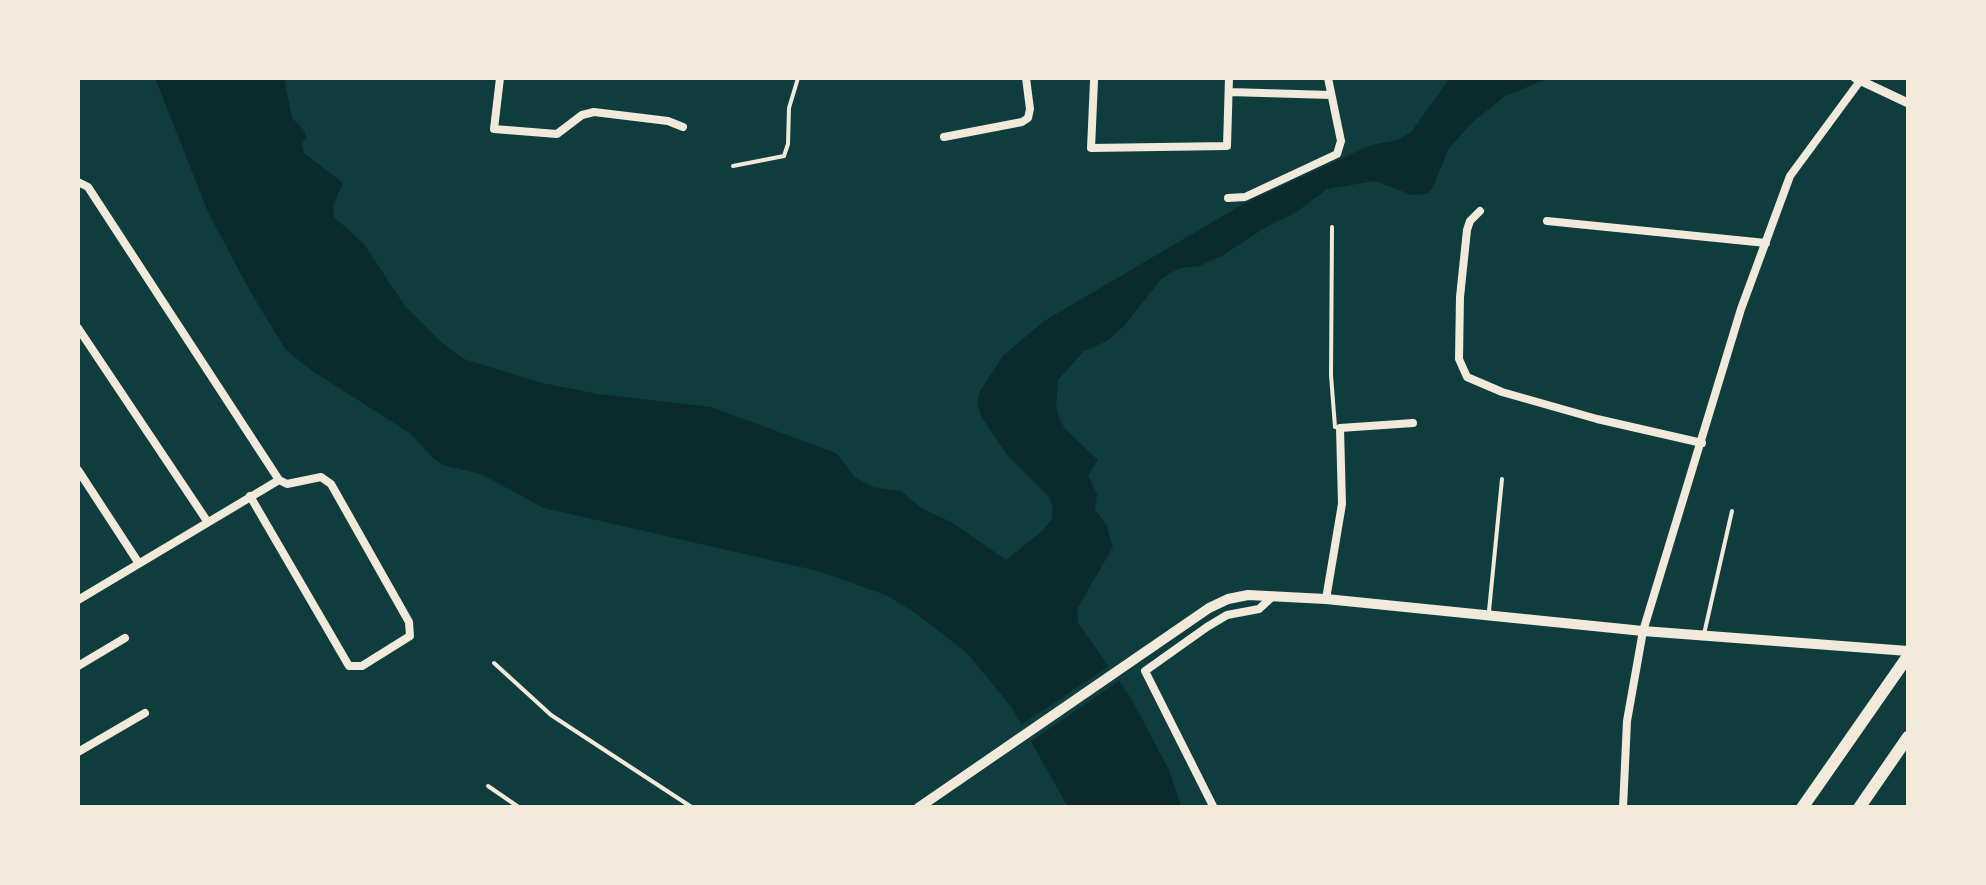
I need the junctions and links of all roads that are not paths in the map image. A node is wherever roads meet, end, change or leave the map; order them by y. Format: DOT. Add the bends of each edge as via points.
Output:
graph roads {
  1 [pos="500,78"];
  2 [pos="798,78"];
  3 [pos="1026,78"];
  4 [pos="1230,78"];
  5 [pos="1328,78"];
  6 [pos="1859,79"];
  7 [pos="1094,80"];
  8 [pos="1229,92"];
  9 [pos="1332,95"];
  10 [pos="1908,103"];
  11 [pos="683,127"];
  12 [pos="944,137"];
  13 [pos="733,166"];
  14 [pos="78,182"];
  15 [pos="1228,198"];
  16 [pos="1480,211"];
  17 [pos="1547,221"];
  18 [pos="1332,227"];
  19 [pos="1766,242"];
  20 [pos="78,328"];
  21 [pos="1413,423"];
  22 [pos="1340,428"];
  23 [pos="1702,443"];
  24 [pos="78,470"];
  25 [pos="1502,479"];
  26 [pos="280,480"];
  27 [pos="250,496"];
  28 [pos="1732,511"];
  29 [pos="207,521"];
  30 [pos="138,562"];
  31 [pos="1273,596"];
  32 [pos="78,600"];
  33 [pos="1326,600"];
  34 [pos="1488,616"];
  35 [pos="1643,631"];
  36 [pos="1704,634"];
  37 [pos="124,638"];
  38 [pos="1908,654"];
  39 [pos="494,662"];
  40 [pos="78,666"];
  41 [pos="145,713"];
  42 [pos="1908,736"];
  43 [pos="78,752"];
  44 [pos="488,786"];
  45 [pos="520,808"];
  46 [pos="693,808"];
  47 [pos="918,808"];
  48 [pos="1214,808"];
  49 [pos="1624,808"];
  50 [pos="1802,808"];
  51 [pos="1859,808"];
  1 -- 11 [label="street" via="494,129 556,134 594,112"];
  2 -- 13 [label="lane" via="784,156"];
  3 -- 12 [label="street" via="1028,118"];
  4 -- 8 [label="street"];
  5 -- 9 [label="street"];
  6 -- 10 [label="street"];
  6 -- 19 [label="street" via="1790,176"];
  7 -- 8 [label="street" via="1090,148 1227,146"];
  8 -- 9 [label="street"];
  9 -- 15 [label="street" via="1338,154 1245,197"];
  14 -- 26 [label="street"];
  16 -- 23 [label="street" via="1467,230 1461,280 1460,359 1467,377 1578,414"];
  17 -- 19 [label="street"];
  18 -- 22 [label="lane" via="1330,375"];
  19 -- 23 [label="street"];
  20 -- 29 [label="street"];
  21 -- 22 [label="street"];
  22 -- 33 [label="street" via="1344,481"];
  23 -- 35 [label="street"];
  24 -- 30 [label="street"];
  25 -- 34 [label="lane"];
  26 -- 27 [label="street"];
  26 -- 27 [label="street" via="321,477 331,484 409,622 410,636 400,644 350,666"];
  27 -- 29 [label="street"];
  28 -- 36 [label="lane"];
  29 -- 30 [label="street"];
  30 -- 32 [label="street"];
  31 -- 33 [label="main road"];
  31 -- 47 [label="main road" via="1248,595 1209,608"];
  31 -- 48 [label="street" via="1259,609 1227,615 1145,671"];
  33 -- 34 [label="main road"];
  34 -- 35 [label="main road"];
  35 -- 36 [label="main road"];
  35 -- 49 [label="street" via="1627,721"];
  36 -- 38 [label="main road"];
  37 -- 40 [label="street"];
  38 -- 50 [label="highway"];
  39 -- 46 [label="lane" via="551,714"];
  41 -- 43 [label="street"];
  42 -- 51 [label="highway"];
  44 -- 45 [label="lane"];
}
